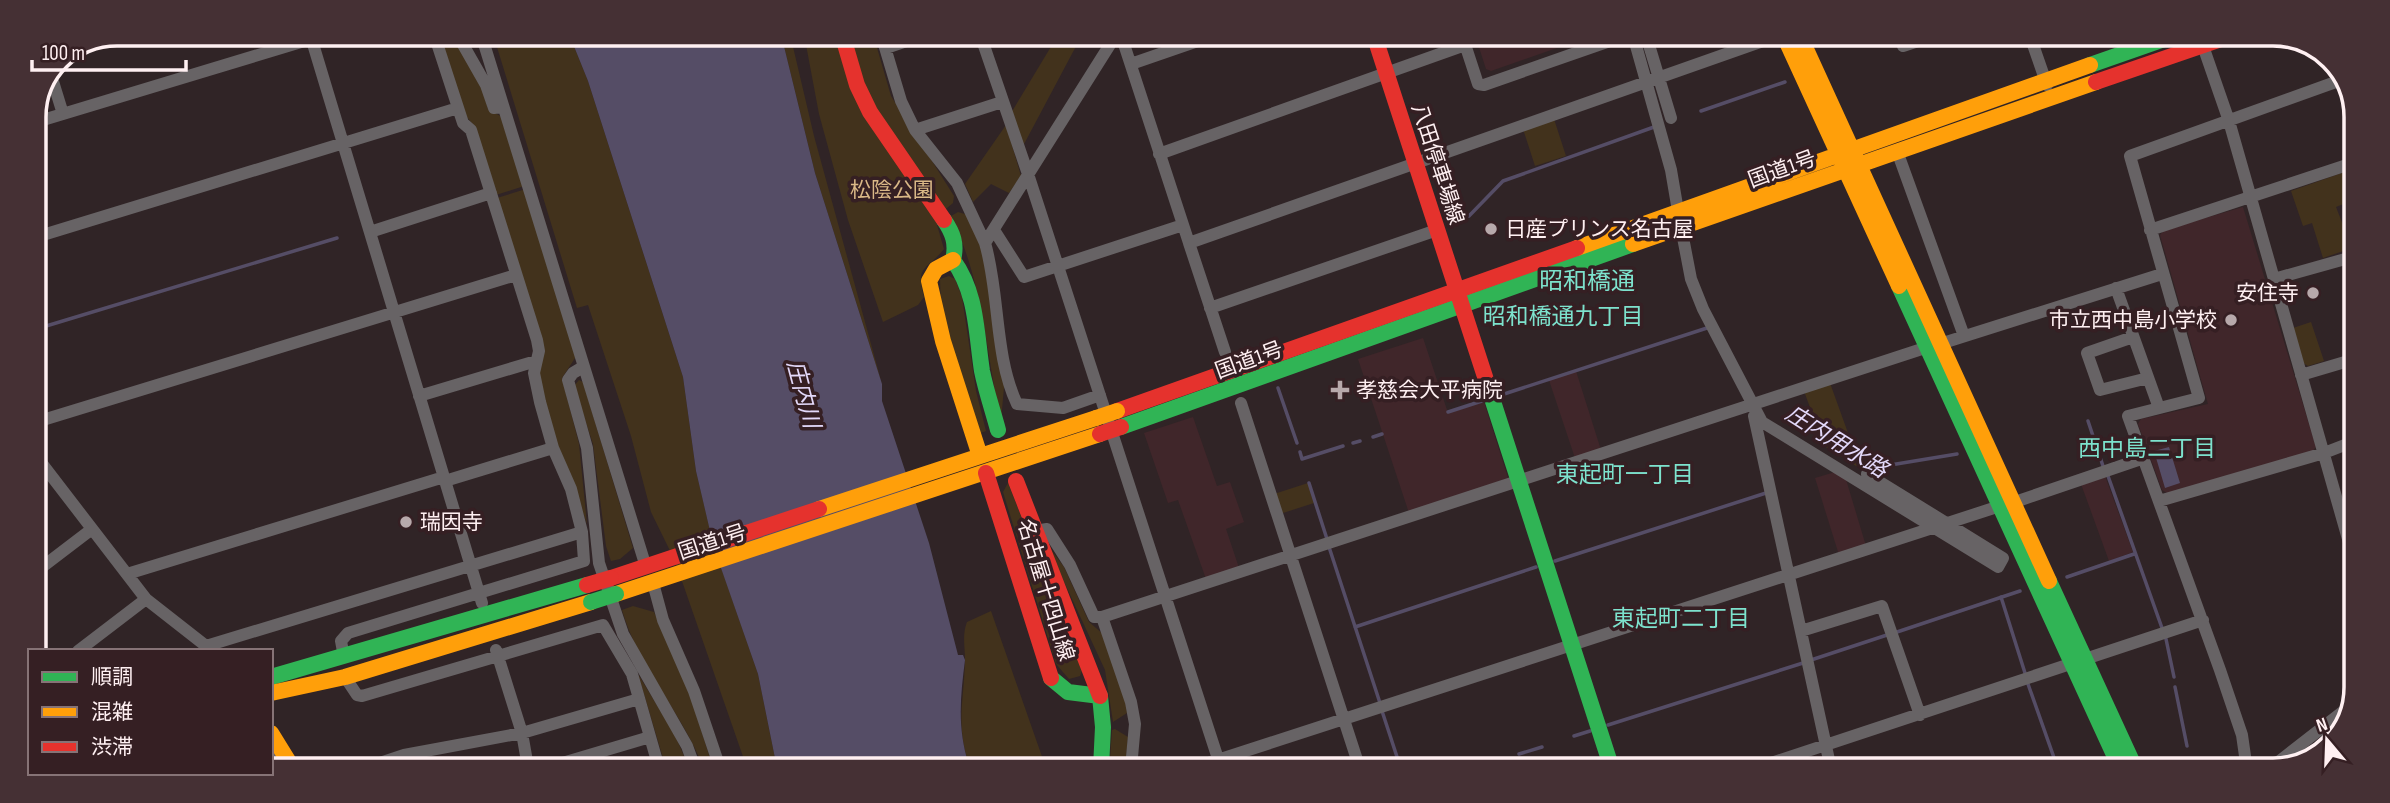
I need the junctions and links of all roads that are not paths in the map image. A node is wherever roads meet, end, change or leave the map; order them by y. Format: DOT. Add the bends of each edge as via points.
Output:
graph roads {
  1 [pos="278,46"];
  2 [pos="313,46"];
  3 [pos="438,46"];
  4 [pos="464,46"];
  5 [pos="485,46"];
  6 [pos="846,46"];
  7 [pos="892,46"];
  8 [pos="984,46"];
  9 [pos="1112,46"];
  10 [pos="1124,46"];
  11 [pos="1183,46"];
  12 [pos="1378,46"];
  13 [pos="1449,46"];
  14 [pos="1465,46"];
  15 [pos="1596,46"];
  16 [pos="1638,46"];
  17 [pos="1648,46"];
  18 [pos="1747,46"];
  19 [pos="1788,46"];
  20 [pos="1804,46"];
  21 [pos="2034,46"];
  22 [pos="2144,46"];
  23 [pos="2203,46"];
  24 [pos="886,48"];
  25 [pos="1131,64"];
  26 [pos="1387,73"];
  27 [pos="1653,79"];
  28 [pos="2046,80"];
  29 [pos="2336,82"];
  30 [pos="54,84"];
  31 [pos="2052,98"];
  32 [pos="1002,102"];
  33 [pos="503,107"];
  34 [pos="458,108"];
  35 [pos="63,114"];
  36 [pos="1671,118"];
  37 [pos="46,120"];
  38 [pos="2229,121"];
  39 [pos="915,130"];
  40 [pos="343,144"];
  41 [pos="1897,151"];
  42 [pos="1159,154"];
  43 [pos="1848,159"];
  44 [pos="1415,162"];
  45 [pos="2344,166"];
  46 [pos="1028,174"];
  47 [pos="491,193"];
  48 [pos="2251,199"];
  49 [pos="1679,219"];
  50 [pos="1183,225"];
  51 [pos="994,230"];
  52 [pos="1437,230"];
  53 [pos="2150,230"];
  54 [pos="370,232"];
  55 [pos="46,234"];
  56 [pos="985,243"];
  57 [pos="1189,243"];
  58 [pos="2344,259"];
  59 [pos="953,260"];
  60 [pos="1058,266"];
  61 [pos="2162,274"];
  62 [pos="516,275"];
  63 [pos="2274,279"];
  64 [pos="2116,288"];
  65 [pos="1458,298"];
  66 [pos="1210,309"];
  67 [pos="394,313"];
  68 [pos="1964,336"];
  69 [pos="2133,337"];
  70 [pos="1935,345"];
  71 [pos="1225,352"];
  72 [pos="536,361"];
  73 [pos="2344,362"];
  74 [pos="583,367"];
  75 [pos="2301,375"];
  76 [pos="2148,378"];
  77 [pos="1100,395"];
  78 [pos="419,396"];
  79 [pos="1241,402"];
  80 [pos="1756,403"];
  81 [pos="2159,408"];
  82 [pos="46,419"];
  83 [pos="1098,426"];
  84 [pos="998,430"];
  85 [pos="2344,445"];
  86 [pos="553,448"];
  87 [pos="2323,453"];
  88 [pos="2144,458"];
  89 [pos="973,459"];
  90 [pos="46,469"];
  91 [pos="1867,474"];
  92 [pos="979,475"];
  93 [pos="444,479"];
  94 [pos="1016,481"];
  95 [pos="1518,481"];
  96 [pos="2159,500"];
  97 [pos="2008,504"];
  98 [pos="2344,519"];
  99 [pos="1939,526"];
  100 [pos="92,529"];
  101 [pos="1034,531"];
  102 [pos="582,532"];
  103 [pos="1290,554"];
  104 [pos="46,564"];
  105 [pos="470,565"];
  106 [pos="654,565"];
  107 [pos="127,574"];
  108 [pos="1789,576"];
  109 [pos="660,581"];
  110 [pos="1165,596"];
  111 [pos="480,598"];
  112 [pos="146,599"];
  113 [pos="1102,617"];
  114 [pos="2203,620"];
  115 [pos="1801,631"];
  116 [pos="1572,646"];
  117 [pos="208,648"];
  118 [pos="81,649"];
  119 [pos="496,652"];
  120 [pos="344,657"];
  121 [pos="2079,662"];
  122 [pos="273,676"];
  123 [pos="345,677"];
  124 [pos="273,692"];
  125 [pos="1100,696"];
  126 [pos="639,699"];
  127 [pos="1920,715"];
  128 [pos="2339,715"];
  129 [pos="1345,719"];
  130 [pos="522,733"];
  131 [pos="273,736"];
  132 [pos="650,737"];
  133 [pos="1826,745"];
  134 [pos="2284,757"];
  135 [pos="287,758"];
  136 [pos="395,758"];
  137 [pos="526,758"];
  138 [pos="579,758"];
  139 [pos="656,758"];
  140 [pos="692,758"];
  141 [pos="717,758"];
  142 [pos="1101,758"];
  143 [pos="1132,758"];
  144 [pos="1218,758"];
  145 [pos="1237,758"];
  146 [pos="1357,758"];
  147 [pos="1608,758"];
  148 [pos="1786,758"];
  149 [pos="1829,758"];
  150 [pos="2117,758"];
  151 [pos="2130,758"];
  152 [pos="2245,758"];
  1 -- 35 [label="street"];
  2 -- 40 [label="street"];
  3 -- 34 [label="street"];
  4 -- 33 [label="street" via="494,108"];
  5 -- 33 [label="street"];
  6 -- 59 [label="main road" via="870,112 951,230 956,248"];
  7 -- 24 [label="street"];
  8 -- 32 [label="street"];
  9 -- 46 [label="street"];
  10 -- 25 [label="street"];
  11 -- 25 [label="street"];
  12 -- 26 [label="main road, 八田停車場線"];
  13 -- 26 [label="street"];
  14 -- 15 [label="street" via="1478,84 1484,85"];
  16 -- 27 [label="street"];
  17 -- 27 [label="street"];
  18 -- 27 [label="street"];
  19 -- 43 [label="main road"];
  20 -- 43 [label="main road"];
  21 -- 28 [label="street"];
  22 -- 28 [label="main road, 国道1号"];
  23 -- 31 [label="main road, 国道1号"];
  23 -- 38 [label="street"];
  24 -- 39 [label="street" via="901,101"];
  25 -- 42 [label="street"];
  26 -- 42 [label="street"];
  26 -- 44 [label="main road, 八田停車場線"];
  27 -- 36 [label="street"];
  27 -- 44 [label="street"];
  27 -- 49 [label="street"];
  28 -- 31 [label="street"];
  28 -- 43 [label="main road, 国道1号"];
  29 -- 38 [label="street"];
  30 -- 35 [label="street"];
  31 -- 41 [label="main road, 国道1号"];
  32 -- 39 [label="street"];
  32 -- 46 [label="street"];
  33 -- 74 [label="street"];
  34 -- 40 [label="street"];
  34 -- 47 [label="street" via="471,130"];
  35 -- 37 [label="street"];
  38 -- 48 [label="street"];
  38 -- 53 [label="street" via="2130,156"];
  39 -- 56 [label="street" via="957,183"];
  40 -- 54 [label="street"];
  40 -- 55 [label="street"];
  41 -- 43 [label="main road, 国道1号"];
  41 -- 68 [label="street"];
  42 -- 50 [label="street"];
  43 -- 49 [label="main road, 国道1号"];
  43 -- 70 [label="main road"];
  44 -- 52 [label="main road, 八田停車場線"];
  44 -- 57 [label="street"];
  45 -- 48 [label="street"];
  46 -- 51 [label="street"];
  46 -- 60 [label="street"];
  47 -- 54 [label="street"];
  47 -- 62 [label="street"];
  48 -- 53 [label="street"];
  48 -- 63 [label="street"];
  49 -- 65 [label="main road, 国道1号"];
  49 -- 80 [label="street" via="1691,279 1703,309"];
  50 -- 57 [label="street"];
  50 -- 60 [label="street"];
  51 -- 56 [label="street"];
  51 -- 60 [label="street" via="1024,277"];
  52 -- 65 [label="main road, 八田停車場線"];
  52 -- 66 [label="street"];
  53 -- 61 [label="street"];
  54 -- 67 [label="street"];
  56 -- 77 [label="street" via="1017,404 1063,408"];
  57 -- 66 [label="street"];
  58 -- 63 [label="street"];
  59 -- 84 [label="main road" via="972,299 983,375"];
  59 -- 89 [label="main road" via="936,269 929,281"];
  60 -- 77 [label="street"];
  61 -- 64 [label="street"];
  61 -- 81 [label="street" via="2199,398"];
  62 -- 67 [label="street"];
  62 -- 72 [label="street" via="537,340"];
  63 -- 75 [label="street"];
  64 -- 68 [label="street"];
  64 -- 69 [label="street"];
  65 -- 83 [label="main road, 国道1号, bridge"];
  65 -- 95 [label="main road, 八田停車場線"];
  66 -- 71 [label="street"];
  67 -- 78 [label="street"];
  67 -- 82 [label="street"];
  68 -- 70 [label="street"];
  69 -- 76 [label="street"];
  69 -- 76 [label="street" via="2087,353 2100,390"];
  70 -- 80 [label="street"];
  70 -- 97 [label="main road"];
  72 -- 78 [label="street"];
  72 -- 86 [label="street" via="534,373"];
  73 -- 75 [label="street"];
  74 -- 106 [label="street"];
  74 -- 140 [label="street" via="568,380 587,448 599,563 623,634"];
  75 -- 87 [label="street"];
  76 -- 81 [label="street"];
  77 -- 110 [label="street"];
  78 -- 93 [label="street"];
  79 -- 103 [label="street"];
  80 -- 95 [label="street"];
  80 -- 99 [label="street" via="1762,422"];
  80 -- 108 [label="street"];
  81 -- 88 [label="street" via="2128,416"];
  83 -- 89 [label="main road, 国道1号"];
  83 -- 92 [label="main road, 国道1号"];
  85 -- 87 [label="street"];
  86 -- 93 [label="street"];
  86 -- 102 [label="street" via="571,489"];
  87 -- 96 [label="street"];
  87 -- 98 [label="street"];
  88 -- 96 [label="street"];
  88 -- 97 [label="street"];
  89 -- 106 [label="main road, 国道1号"];
  90 -- 100 [label="street"];
  91 -- 99 [label="street"];
  92 -- 109 [label="main road, 国道1号"];
  92 -- 125 [label="main road, 名古屋十四山線" via="1026,591 1052,681 1062,692"];
  93 -- 105 [label="street"];
  93 -- 107 [label="street"];
  94 -- 101 [label="main road"];
  95 -- 103 [label="street"];
  95 -- 116 [label="main road, 八田停車場線"];
  96 -- 114 [label="street"];
  97 -- 99 [label="street"];
  97 -- 121 [label="main road"];
  99 -- 108 [label="street"];
  100 -- 104 [label="street"];
  100 -- 107 [label="street"];
  101 -- 113 [label="street" via="1047,529 1094,617"];
  101 -- 125 [label="main road" via="1080,635"];
  102 -- 105 [label="street"];
  102 -- 111 [label="street" via="584,561"];
  103 -- 110 [label="street"];
  103 -- 129 [label="street"];
  105 -- 111 [label="street"];
  105 -- 117 [label="street"];
  106 -- 120 [label="main road, 国道1号, bridge"];
  107 -- 112 [label="street"];
  108 -- 115 [label="street"];
  108 -- 116 [label="street"];
  109 -- 123 [label="main road, 国道1号, bridge"];
  109 -- 141 [label="street" via="663,620"];
  110 -- 113 [label="street"];
  110 -- 144 [label="street"];
  111 -- 120 [label="street" via="348,632 341,641"];
  112 -- 117 [label="street"];
  112 -- 118 [label="street"];
  113 -- 143 [label="street" via="1131,702 1135,724"];
  114 -- 121 [label="street"];
  114 -- 152 [label="street" via="2242,735"];
  115 -- 127 [label="street" via="1882,606"];
  115 -- 133 [label="street"];
  116 -- 129 [label="street"];
  116 -- 147 [label="main road, 八田停車場線"];
  119 -- 123 [label="street" via="362,695 357,695"];
  119 -- 126 [label="street" via="603,625 632,674"];
  119 -- 130 [label="street"];
  120 -- 122 [label="main road, 国道1号"];
  121 -- 127 [label="street"];
  121 -- 150 [label="main road"];
  121 -- 151 [label="main road"];
  123 -- 124 [label="main road, 国道1号"];
  125 -- 142 [label="main road"];
  126 -- 130 [label="street"];
  126 -- 132 [label="street"];
  127 -- 133 [label="street"];
  128 -- 134 [label="street"];
  129 -- 145 [label="street"];
  129 -- 146 [label="street"];
  130 -- 136 [label="street"];
  130 -- 137 [label="street"];
  131 -- 135 [label="main road"];
  132 -- 138 [label="street"];
  132 -- 139 [label="street"];
  133 -- 148 [label="street"];
  133 -- 149 [label="street"];
}
